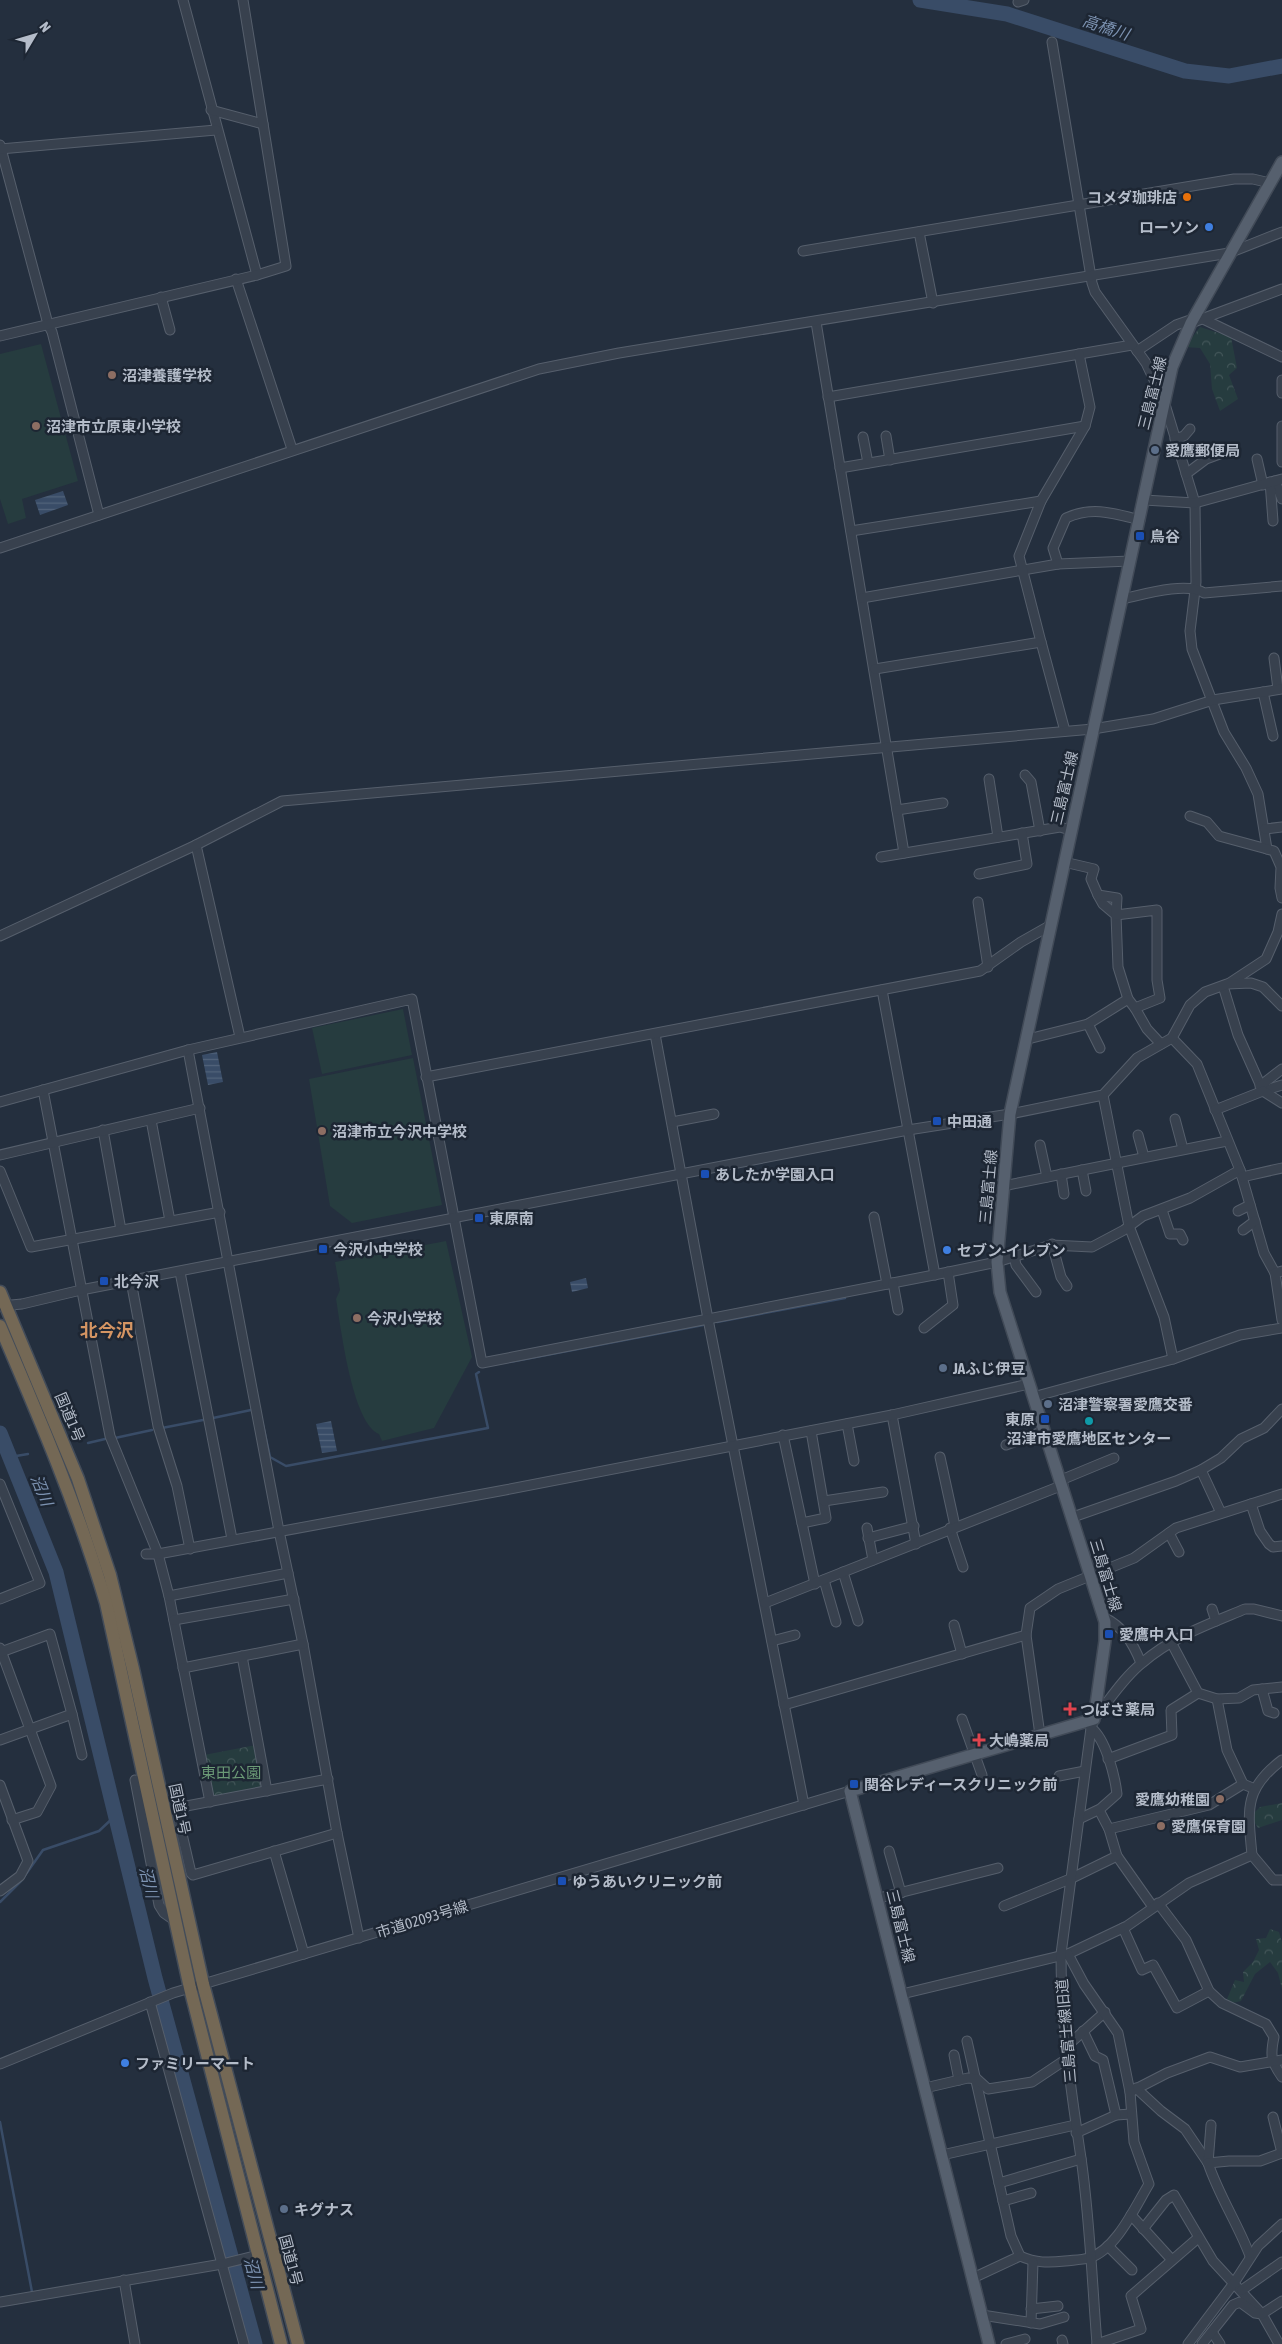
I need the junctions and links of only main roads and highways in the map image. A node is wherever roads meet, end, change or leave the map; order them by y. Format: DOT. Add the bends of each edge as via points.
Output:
graph roads {
  1 [pos="1282,162"];
  2 [pos="0,1292"];
  3 [pos="3,1306"];
  4 [pos="0,1326"];
  5 [pos="282,2344"];
  6 [pos="298,2344"];
  7 [pos="989,2344"];
  1 -- 7 [label="main road, 三島富士線" via="1229,253 1172,367 1010,1114 997,1262 1000,1292 1105,1622 1093,1724 1040,1735 850,1791"];
  2 -- 3 [label="highway, 国道1号"];
  3 -- 6 [label="highway, 国道1号" via="81,1487 110,1575 203,1984"];
  4 -- 5 [label="highway, 国道1号" via="67,1485 96,1570 190,1988"];
}
